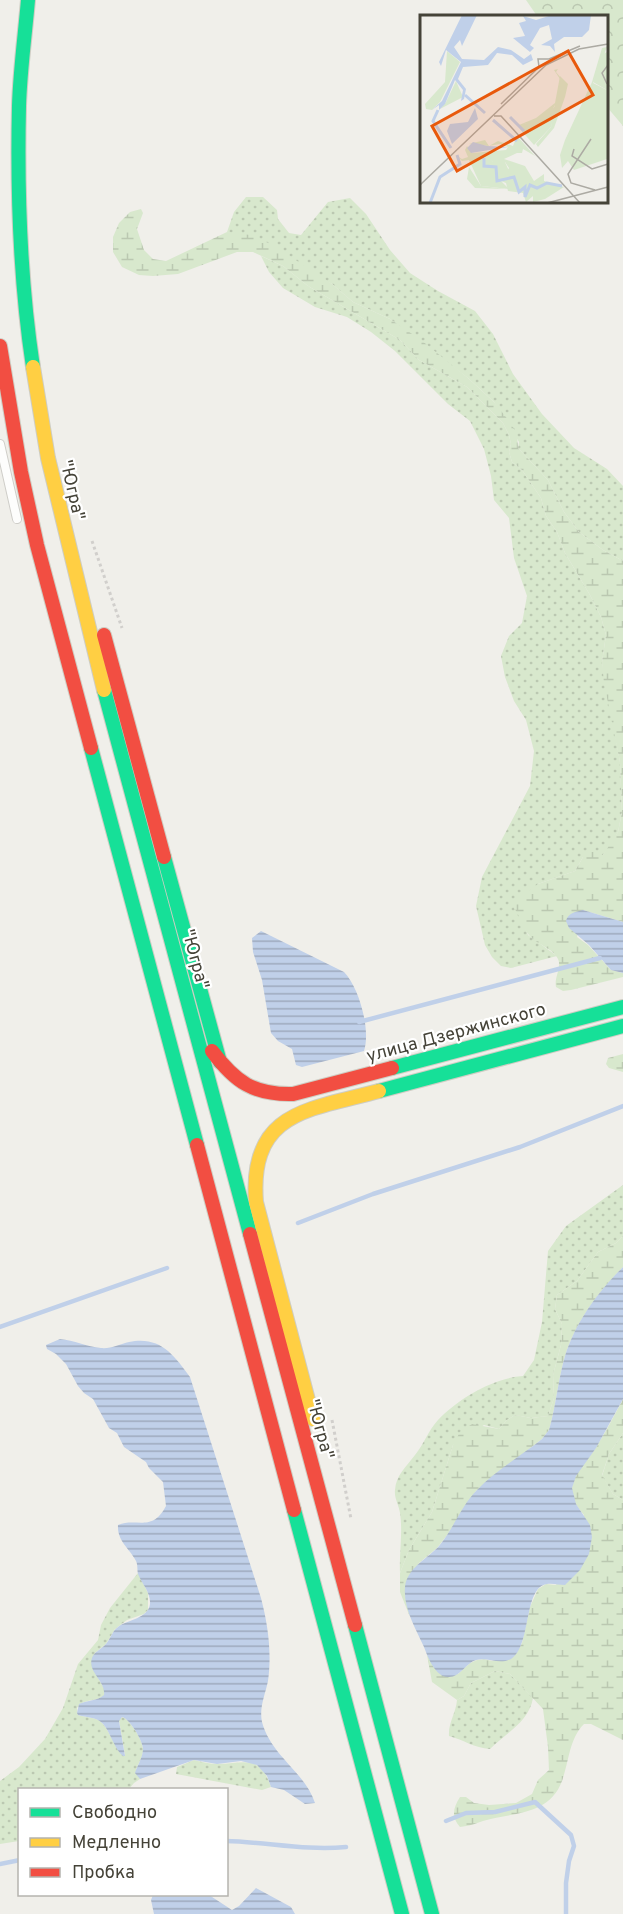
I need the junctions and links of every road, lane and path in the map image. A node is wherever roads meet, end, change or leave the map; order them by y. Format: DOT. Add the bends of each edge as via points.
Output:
graph roads {
  1 [pos="28,0"];
  2 [pos="0,346"];
  3 [pos="0,444"];
  4 [pos="55,492"];
  5 [pos="19,527"];
  6 [pos="92,540"];
  7 [pos="123,631"];
  8 [pos="133,940"];
  9 [pos="623,1007"];
  10 [pos="623,1026"];
  11 [pos="196,1029"];
  12 [pos="176,1061"];
  13 [pos="220,1062"];
  14 [pos="254,1172"];
  15 [pos="247,1219"];
  16 [pos="351,1609"];
  17 [pos="402,1914"];
  18 [pos="432,1914"];
  1 -- 4 [label="main road, \"Югра\"" via="19,104 19,239 27,332"];
  2 -- 12 [label="main road" via="37,545"];
  3 -- 5 [label="lane"];
  4 -- 11 [label="main road, \"Югра\""];
  4 -- 13 [label="main road" via="94,597"];
  6 -- 7 [label="path"];
  8 -- 12 [label="lane"];
  9 -- 13 [label="main road, улица Дзержинского" via="298,1093 259,1091 240,1082"];
  10 -- 14 [label="main road, улица Дзержинского" via="303,1112 274,1130 261,1150"];
  11 -- 13 [label="main road, улица Дзержинского"];
  11 -- 15 [label="main road, \"Югра\""];
  12 -- 17 [label="main road"];
  14 -- 15 [label="main road"];
  14 -- 16 [label="main road" via="256,1202 306,1387"];
  15 -- 16 [label="main road, \"Югра\""];
  16 -- 18 [label="main road, \"Югра\""];
}
